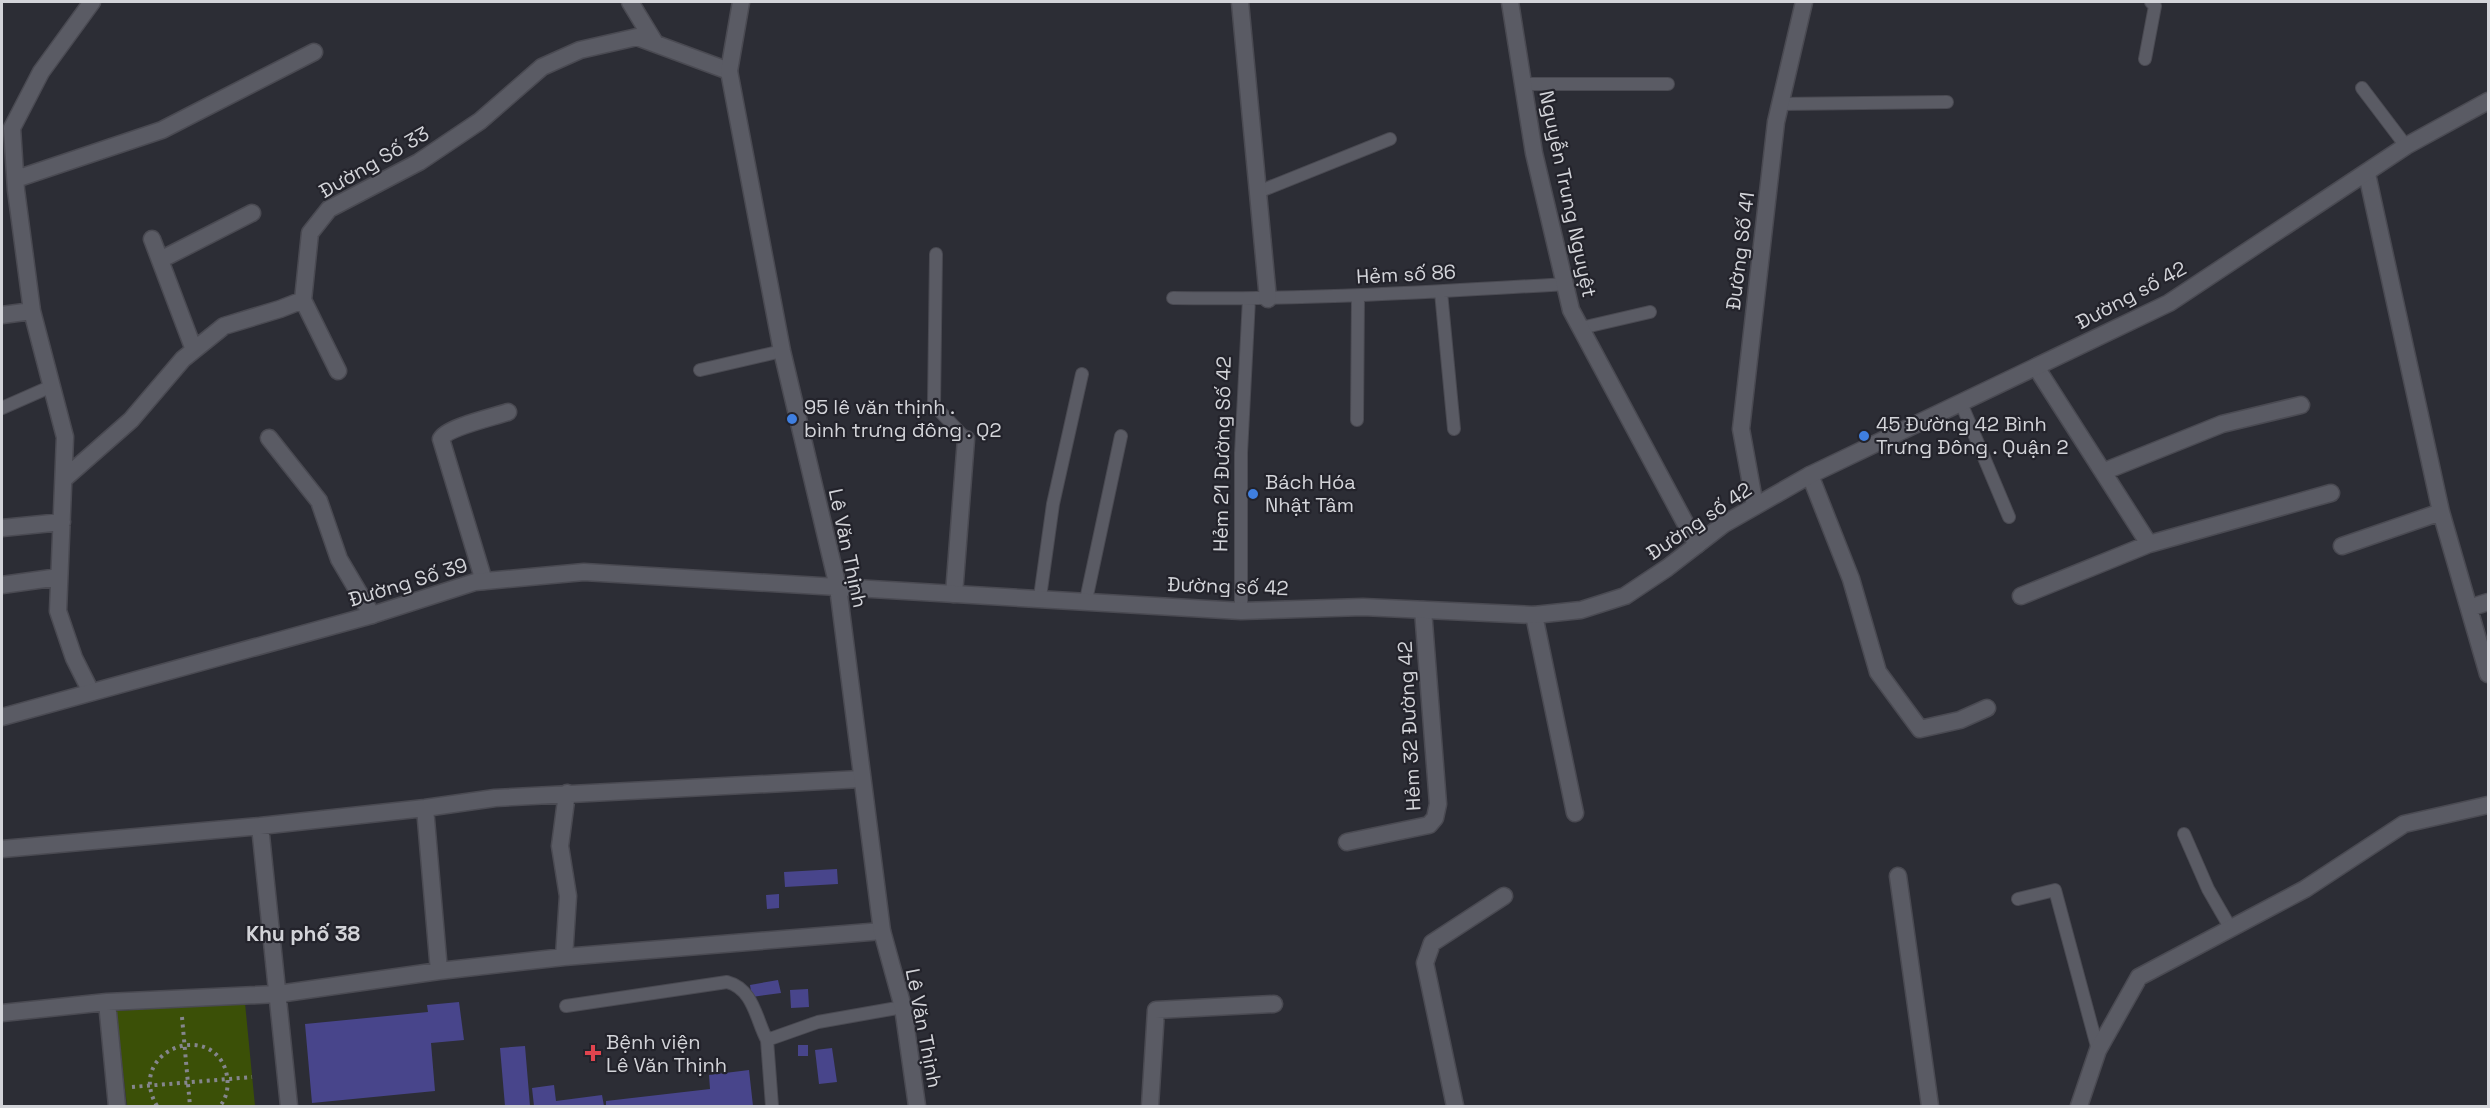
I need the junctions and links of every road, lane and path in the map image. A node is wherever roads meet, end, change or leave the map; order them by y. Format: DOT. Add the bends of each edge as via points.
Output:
graph roads {
  1 [pos="92,2"];
  2 [pos="630,2"];
  3 [pos="741,2"];
  4 [pos="1240,2"];
  5 [pos="1510,2"];
  6 [pos="1804,2"];
  7 [pos="2151,2"];
  8 [pos="655,43"];
  9 [pos="314,52"];
  10 [pos="2145,59"];
  11 [pos="729,71"];
  12 [pos="1523,84"];
  13 [pos="1668,84"];
  14 [pos="2362,88"];
  15 [pos="2488,101"];
  16 [pos="1947,102"];
  17 [pos="1780,104"];
  18 [pos="1390,139"];
  19 [pos="2406,146"];
  20 [pos="8,153"];
  21 [pos="2367,174"];
  22 [pos="15,179"];
  23 [pos="1258,192"];
  24 [pos="252,213"];
  25 [pos="152,239"];
  26 [pos="936,254"];
  27 [pos="160,260"];
  28 [pos="1565,285"];
  29 [pos="1441,292"];
  30 [pos="1358,296"];
  31 [pos="1173,298"];
  32 [pos="1249,299"];
  33 [pos="1268,299"];
  34 [pos="303,300"];
  35 [pos="32,311"];
  36 [pos="1650,312"];
  37 [pos="2,315"];
  38 [pos="1581,328"];
  39 [pos="194,350"];
  40 [pos="782,351"];
  41 [pos="2036,367"];
  42 [pos="700,370"];
  43 [pos="338,371"];
  44 [pos="1082,374"];
  45 [pos="52,386"];
  46 [pos="1961,403"];
  47 [pos="2301,405"];
  48 [pos="2,408"];
  49 [pos="508,412"];
  50 [pos="1357,420"];
  51 [pos="1454,429"];
  52 [pos="1121,436"];
  53 [pos="269,438"];
  54 [pos="966,439"];
  55 [pos="2105,471"];
  56 [pos="1810,475"];
  57 [pos="65,478"];
  58 [pos="2331,493"];
  59 [pos="1755,506"];
  60 [pos="2441,512"];
  61 [pos="2009,517"];
  62 [pos="63,522"];
  63 [pos="2,528"];
  64 [pos="2149,544"];
  65 [pos="1697,545"];
  66 [pos="2342,546"];
  67 [pos="59,577"];
  68 [pos="483,581"];
  69 [pos="2,585"];
  70 [pos="838,587"];
  71 [pos="954,594"];
  72 [pos="1040,597"];
  73 [pos="2021,597"];
  74 [pos="1086,600"];
  75 [pos="2488,602"];
  76 [pos="2469,608"];
  77 [pos="1423,610"];
  78 [pos="1241,611"];
  79 [pos="372,615"];
  80 [pos="1534,615"];
  81 [pos="2488,674"];
  82 [pos="91,692"];
  83 [pos="1987,708"];
  84 [pos="2,717"];
  85 [pos="861,779"];
  86 [pos="567,793"];
  87 [pos="2488,805"];
  88 [pos="425,808"];
  89 [pos="1575,813"];
  90 [pos="260,826"];
  91 [pos="2184,834"];
  92 [pos="1347,842"];
  93 [pos="2,849"];
  94 [pos="1898,876"];
  95 [pos="1504,896"];
  96 [pos="2018,898"];
  97 [pos="2231,929"];
  98 [pos="882,931"];
  99 [pos="564,957"];
  100 [pos="439,971"];
  101 [pos="278,994"];
  102 [pos="107,1002"];
  103 [pos="1274,1004"];
  104 [pos="566,1006"];
  105 [pos="182,1007"];
  106 [pos="903,1007"];
  107 [pos="2,1013"];
  108 [pos="767,1040"];
  109 [pos="185,1045"];
  110 [pos="2098,1050"];
  111 [pos="252,1077"];
  112 [pos="228,1079"];
  113 [pos="150,1086"];
  114 [pos="125,1088"];
  115 [pos="117,1107"];
  116 [pos="157,1107"];
  117 [pos="190,1107"];
  118 [pos="220,1107"];
  119 [pos="289,1107"];
  120 [pos="772,1107"];
  121 [pos="917,1107"];
  122 [pos="1150,1107"];
  123 [pos="1455,1107"];
  124 [pos="1930,1107"];
  125 [pos="2079,1107"];
  1 -- 20 [label="street" via="36,82 12,129"];
  2 -- 8 [label="street"];
  3 -- 11 [label="street, Lê Văn Thịnh"];
  4 -- 23 [label="street"];
  5 -- 12 [label="street, Nguyễn Trung Nguyệt"];
  6 -- 17 [label="street, Đường Số 41"];
  7 -- 10 [label="lane" via="2155,6"];
  8 -- 11 [label="street, Đường Số 33"];
  8 -- 34 [label="street, Đường Số 33" via="637,37 580,50 542,67 480,121 419,162 329,209 310,233"];
  9 -- 22 [label="street" via="162,130"];
  11 -- 40 [label="street, Lê Văn Thịnh"];
  12 -- 13 [label="lane"];
  12 -- 28 [label="street, Nguyễn Trung Nguyệt" via="1534,153"];
  14 -- 19 [label="lane"];
  15 -- 19 [label="street, Đường số 42"];
  16 -- 17 [label="lane"];
  17 -- 59 [label="street, Đường Số 41" via="1741,429"];
  18 -- 23 [label="lane"];
  19 -- 21 [label="street, Đường số 42"];
  20 -- 22 [label="street"];
  21 -- 41 [label="street, Đường số 42" via="2169,303"];
  21 -- 60 [label="street"];
  22 -- 35 [label="street"];
  23 -- 33 [label="street"];
  24 -- 27 [label="street"];
  25 -- 27 [label="street"];
  26 -- 54 [label="lane" via="934,405"];
  27 -- 39 [label="street"];
  28 -- 29 [label="lane, Hẻm số 86"];
  28 -- 38 [label="street, Nguyễn Trung Nguyệt" via="1571,310"];
  29 -- 30 [label="lane, Hẻm số 86"];
  29 -- 51 [label="lane"];
  30 -- 33 [label="lane, Hẻm số 86"];
  30 -- 50 [label="lane"];
  31 -- 32 [label="lane, Hẻm số 86"];
  32 -- 33 [label="lane, Hẻm số 86"];
  32 -- 78 [label="lane, Hẻm 21 Đường Số 42" via="1241,453"];
  34 -- 39 [label="street" via="224,326"];
  34 -- 43 [label="street"];
  35 -- 37 [label="street"];
  35 -- 45 [label="street"];
  36 -- 38 [label="lane"];
  38 -- 65 [label="street, Nguyễn Trung Nguyệt"];
  39 -- 57 [label="street" via="130,420"];
  40 -- 42 [label="lane"];
  40 -- 70 [label="street, Lê Văn Thịnh"];
  41 -- 46 [label="street, Đường số 42"];
  41 -- 55 [label="street"];
  44 -- 72 [label="lane" via="1053,504"];
  45 -- 48 [label="lane"];
  45 -- 57 [label="street" via="65,437"];
  46 -- 56 [label="street, Đường số 42"];
  46 -- 61 [label="lane"];
  47 -- 55 [label="street" via="2222,424"];
  49 -- 68 [label="street" via="453,430 441,439"];
  52 -- 74 [label="lane"];
  53 -- 79 [label="street" via="320,501 339,559"];
  54 -- 71 [label="street"];
  55 -- 64 [label="street"];
  56 -- 59 [label="street, Đường số 42"];
  56 -- 83 [label="street" via="1851,579 1878,672 1920,729 1960,720"];
  57 -- 62 [label="street"];
  58 -- 64 [label="street"];
  59 -- 65 [label="street, Đường số 42"];
  60 -- 66 [label="street"];
  60 -- 76 [label="street"];
  62 -- 63 [label="street"];
  62 -- 67 [label="street"];
  64 -- 73 [label="street"];
  65 -- 80 [label="street, Đường số 42" via="1625,597 1581,610"];
  67 -- 69 [label="street"];
  67 -- 82 [label="street" via="58,611"];
  68 -- 70 [label="street, Đường Số 39" via="584,572"];
  68 -- 79 [label="street, Đường Số 39"];
  70 -- 71 [label="street, Đường số 42"];
  70 -- 85 [label="street, Lê Văn Thịnh"];
  71 -- 72 [label="street, Đường số 42"];
  72 -- 74 [label="street, Đường số 42"];
  74 -- 78 [label="street, Đường số 42"];
  75 -- 76 [label="street"];
  76 -- 81 [label="street"];
  77 -- 78 [label="street, Đường số 42" via="1363,607"];
  77 -- 80 [label="street, Đường số 42"];
  77 -- 92 [label="street, Hẻm 32 Đường 42" via="1438,804 1435,818 1429,825"];
  79 -- 82 [label="street, Đường Số 39"];
  80 -- 89 [label="street"];
  82 -- 84 [label="street, Đường Số 39"];
  85 -- 86 [label="street"];
  85 -- 98 [label="street, Lê Văn Thịnh"];
  86 -- 88 [label="street"];
  86 -- 99 [label="street" via="560,846 568,896"];
  87 -- 97 [label="street" via="2404,824 2305,889"];
  88 -- 90 [label="street"];
  88 -- 100 [label="street"];
  90 -- 93 [label="street"];
  90 -- 101 [label="street"];
  91 -- 97 [label="lane"];
  94 -- 124 [label="street"];
  95 -- 123 [label="street" via="1432,943 1425,963"];
  96 -- 110 [label="lane" via="2055,890"];
  97 -- 110 [label="street" via="2139,977"];
  98 -- 99 [label="street"];
  98 -- 106 [label="street, Lê Văn Thịnh"];
  99 -- 100 [label="street"];
  100 -- 101 [label="street"];
  101 -- 102 [label="street"];
  101 -- 119 [label="street"];
  102 -- 107 [label="street"];
  102 -- 115 [label="street"];
  103 -- 122 [label="street" via="1155,1010"];
  104 -- 108 [label="lane" via="727,982 735,984 750,999"];
  105 -- 109 [label="path"];
  106 -- 108 [label="lane" via="818,1022"];
  106 -- 121 [label="street, Lê Văn Thịnh"];
  108 -- 120 [label="lane"];
  109 -- 112 [label="path" via="208,1050 218,1057"];
  109 -- 113 [label="path" via="163,1054 155,1063"];
  109 -- 117 [label="path"];
  110 -- 125 [label="street"];
  111 -- 112 [label="path"];
  112 -- 113 [label="path"];
  112 -- 118 [label="path" via="228,1091"];
  113 -- 114 [label="path"];
  113 -- 116 [label="path"];
}
